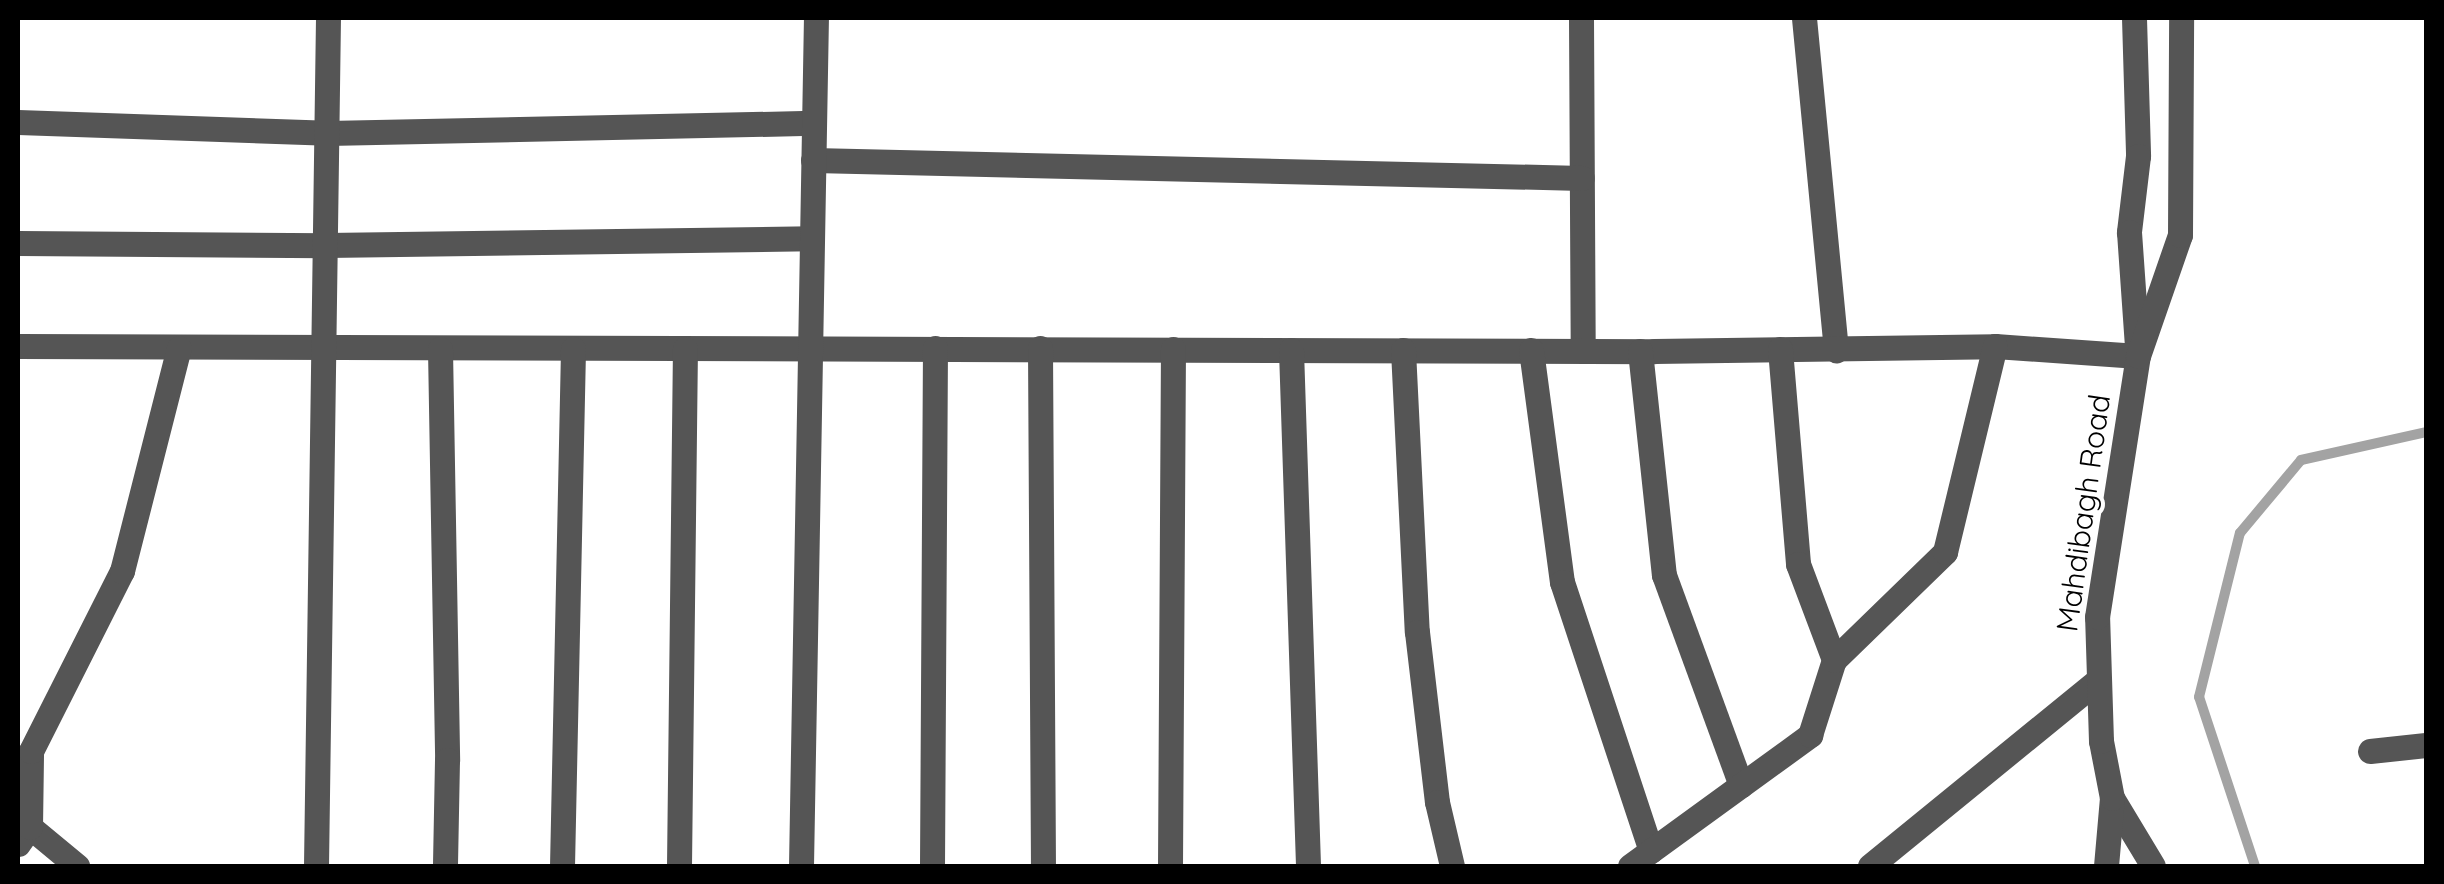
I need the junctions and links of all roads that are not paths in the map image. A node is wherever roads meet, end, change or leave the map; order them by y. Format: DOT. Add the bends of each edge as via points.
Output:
graph roads {
  1 [pos="328,18"];
  2 [pos="816,18"];
  3 [pos="1582,18"];
  4 [pos="1804,18"];
  5 [pos="2134,18"];
  6 [pos="2181,18"];
  7 [pos="18,122"];
  8 [pos="813,122"];
  9 [pos="327,133"];
  10 [pos="813,160"];
  11 [pos="1582,178"];
  12 [pos="811,238"];
  13 [pos="18,243"];
  14 [pos="326,245"];
  15 [pos="18,346"];
  16 [pos="1996,346"];
  17 [pos="179,348"];
  18 [pos="685,348"];
  19 [pos="809,348"];
  20 [pos="935,348"];
  21 [pos="1040,348"];
  22 [pos="325,349"];
  23 [pos="440,349"];
  24 [pos="573,349"];
  25 [pos="1174,349"];
  26 [pos="1292,350"];
  27 [pos="1403,350"];
  28 [pos="1531,350"];
  29 [pos="1780,350"];
  30 [pos="1836,350"];
  31 [pos="1583,351"];
  32 [pos="1640,351"];
  33 [pos="2138,356"];
  34 [pos="1834,660"];
  35 [pos="2096,680"];
  36 [pos="2426,745"];
  37 [pos="2370,751"];
  38 [pos="1741,785"];
  39 [pos="2112,798"];
  40 [pos="22,829"];
  41 [pos="1652,851"];
  42 [pos="77,866"];
  43 [pos="316,866"];
  44 [pos="444,866"];
  45 [pos="562,866"];
  46 [pos="679,866"];
  47 [pos="801,866"];
  48 [pos="932,866"];
  49 [pos="1042,866"];
  50 [pos="1170,866"];
  51 [pos="1308,866"];
  52 [pos="1452,866"];
  53 [pos="1630,866"];
  54 [pos="1870,866"];
  55 [pos="2106,866"];
  56 [pos="2153,866"];
  1 -- 9 [label="street"];
  2 -- 8 [label="street"];
  3 -- 11 [label="street"];
  4 -- 30 [label="street"];
  5 -- 33 [label="street, Mahdibagh Road" via="2138,156 2128,232"];
  6 -- 33 [label="street, Mahdibagh Road" via="2180,236"];
  7 -- 9 [label="street"];
  8 -- 9 [label="street"];
  8 -- 10 [label="street"];
  9 -- 14 [label="street"];
  10 -- 11 [label="street"];
  10 -- 12 [label="street"];
  11 -- 31 [label="street"];
  12 -- 14 [label="street"];
  12 -- 19 [label="street"];
  13 -- 14 [label="street"];
  14 -- 22 [label="street"];
  15 -- 17 [label="street"];
  16 -- 30 [label="street"];
  16 -- 33 [label="street"];
  16 -- 34 [label="street" via="1946,552"];
  17 -- 22 [label="street"];
  17 -- 40 [label="street" via="122,572 31,751"];
  18 -- 19 [label="street"];
  18 -- 24 [label="street"];
  18 -- 46 [label="street"];
  19 -- 20 [label="street"];
  19 -- 47 [label="street"];
  20 -- 21 [label="street"];
  20 -- 48 [label="street"];
  21 -- 25 [label="street"];
  21 -- 49 [label="street"];
  22 -- 23 [label="street"];
  22 -- 43 [label="street"];
  23 -- 24 [label="street"];
  23 -- 44 [label="street"];
  24 -- 45 [label="street"];
  25 -- 26 [label="street"];
  25 -- 50 [label="street"];
  26 -- 27 [label="street"];
  26 -- 51 [label="street"];
  27 -- 28 [label="street"];
  27 -- 52 [label="street" via="1417,632 1437,802"];
  28 -- 31 [label="street"];
  28 -- 41 [label="street" via="1562,582"];
  29 -- 30 [label="street"];
  29 -- 32 [label="street"];
  29 -- 34 [label="street" via="1798,564"];
  31 -- 32 [label="street"];
  32 -- 38 [label="street" via="1664,575"];
  33 -- 35 [label="street, Mahdibagh Road" via="2102,579"];
  34 -- 38 [label="street" via="1810,734"];
  35 -- 39 [label="street, Mahdibagh Road"];
  35 -- 54 [label="street"];
  36 -- 37 [label="street"];
  38 -- 41 [label="street"];
  39 -- 55 [label="street, Mahdibagh Road"];
  39 -- 56 [label="street, Mahdibagh Road"];
  40 -- 42 [label="street"];
  41 -- 53 [label="street"];
}
